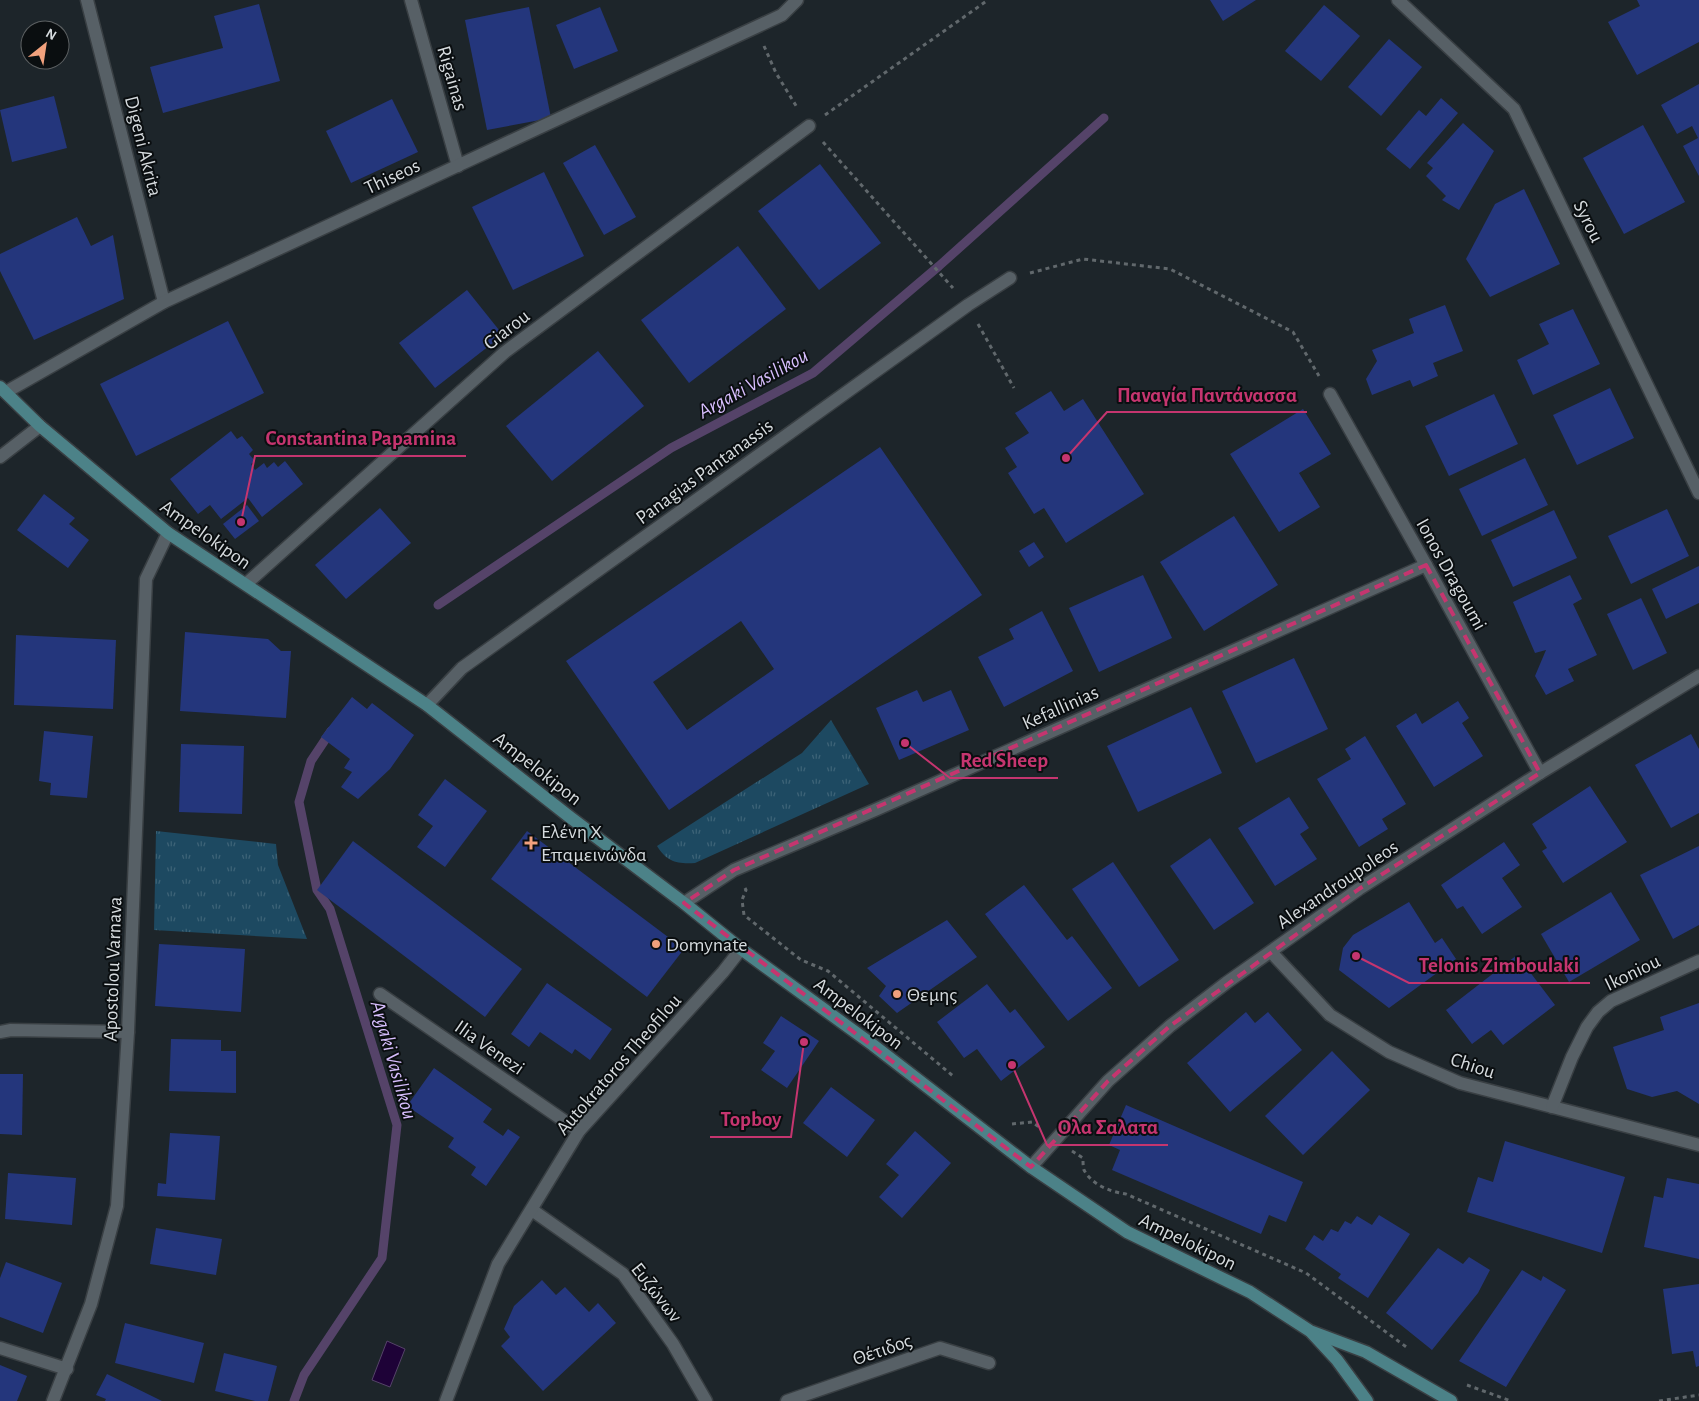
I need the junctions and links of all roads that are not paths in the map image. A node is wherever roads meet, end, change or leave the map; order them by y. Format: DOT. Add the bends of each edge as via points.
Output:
graph roads {
  1 [pos="87,0"];
  2 [pos="411,0"];
  3 [pos="797,0"];
  4 [pos="1398,0"];
  5 [pos="809,126"];
  6 [pos="458,166"];
  7 [pos="1010,278"];
  8 [pos="164,302"];
  9 [pos="3,389"];
  10 [pos="1330,394"];
  11 [pos="40,426"];
  12 [pos="0,456"];
  13 [pos="1699,493"];
  14 [pos="168,533"];
  15 [pos="1426,565"];
  16 [pos="246,584"];
  17 [pos="1699,676"];
  18 [pos="427,704"];
  19 [pos="1540,773"];
  20 [pos="684,903"];
  21 [pos="742,949"];
  22 [pos="1271,952"];
  23 [pos="1699,961"];
  24 [pos="380,994"];
  25 [pos="0,1032"];
  26 [pos="128,1032"];
  27 [pos="1552,1107"];
  28 [pos="579,1131"];
  29 [pos="1699,1145"];
  30 [pos="1031,1167"];
  31 [pos="532,1210"];
  32 [pos="1310,1331"];
  33 [pos="0,1348"];
  34 [pos="989,1363"];
  35 [pos="67,1368"];
  36 [pos="53,1401"];
  37 [pos="446,1401"];
  38 [pos="706,1401"];
  39 [pos="787,1401"];
  40 [pos="1367,1401"];
  41 [pos="1451,1401"];
  1 -- 8 [label="street, Digeni Akrita"];
  2 -- 6 [label="street, Rigainas"];
  3 -- 6 [label="street, Thiseos" via="782,15"];
  4 -- 13 [label="street, Syrou" via="1514,108"];
  5 -- 16 [label="street, Giarou" via="505,352"];
  6 -- 8 [label="street, Thiseos"];
  7 -- 18 [label="street, Panagias Pantanassis" via="462,668"];
  8 -- 9 [label="street, Thiseos"];
  9 -- 11 [label="street, Ampelokipon"];
  10 -- 15 [label="street, Ionos Dragoumi"];
  11 -- 12 [label="street"];
  11 -- 14 [label="street, Ampelokipon"];
  14 -- 16 [label="street, Ampelokipon"];
  14 -- 26 [label="street, Apostolou Varnava" via="146,579"];
  15 -- 19 [label="street, Ionos Dragoumi"];
  15 -- 20 [label="street, Kefallinias" via="734,870"];
  16 -- 18 [label="street, Ampelokipon"];
  17 -- 19 [label="street, Alexandroupoleos"];
  18 -- 20 [label="street, Ampelokipon" via="570,818"];
  19 -- 22 [label="street, Alexandroupoleos" via="1359,889"];
  20 -- 21 [label="street, Ampelokipon"];
  21 -- 28 [label="street, Autokratoros Theofilou"];
  21 -- 30 [label="street, Ampelokipon"];
  22 -- 27 [label="street, Chiou" via="1330,1015 1389,1052 1460,1083"];
  22 -- 30 [label="street, Alexandroupoleos" via="1170,1026 1108,1081"];
  23 -- 27 [label="street, Ikoniou" via="1611,1001 1598,1012 1572,1057"];
  24 -- 28 [label="street, Ilia Venezi"];
  25 -- 26 [label="street"];
  26 -- 35 [label="street, Apostolou Varnava" via="117,1206 91,1304"];
  27 -- 29 [label="street, Chiou"];
  28 -- 31 [label="street, Autokratoros Theofilou"];
  30 -- 32 [label="street, Ampelokipon" via="1126,1232 1250,1292"];
  31 -- 37 [label="street, Autokratoros Theofilou" via="498,1264"];
  31 -- 38 [label="street, Ευζώνων" via="623,1274 673,1344"];
  32 -- 40 [label="street, Ampelokipon" via="1337,1360"];
  32 -- 41 [label="street, Ampelokipon" via="1366,1352"];
  33 -- 35 [label="street"];
  34 -- 39 [label="street, Θέτιδος" via="940,1348"];
  35 -- 36 [label="street, Apostolou Varnava"];
}
